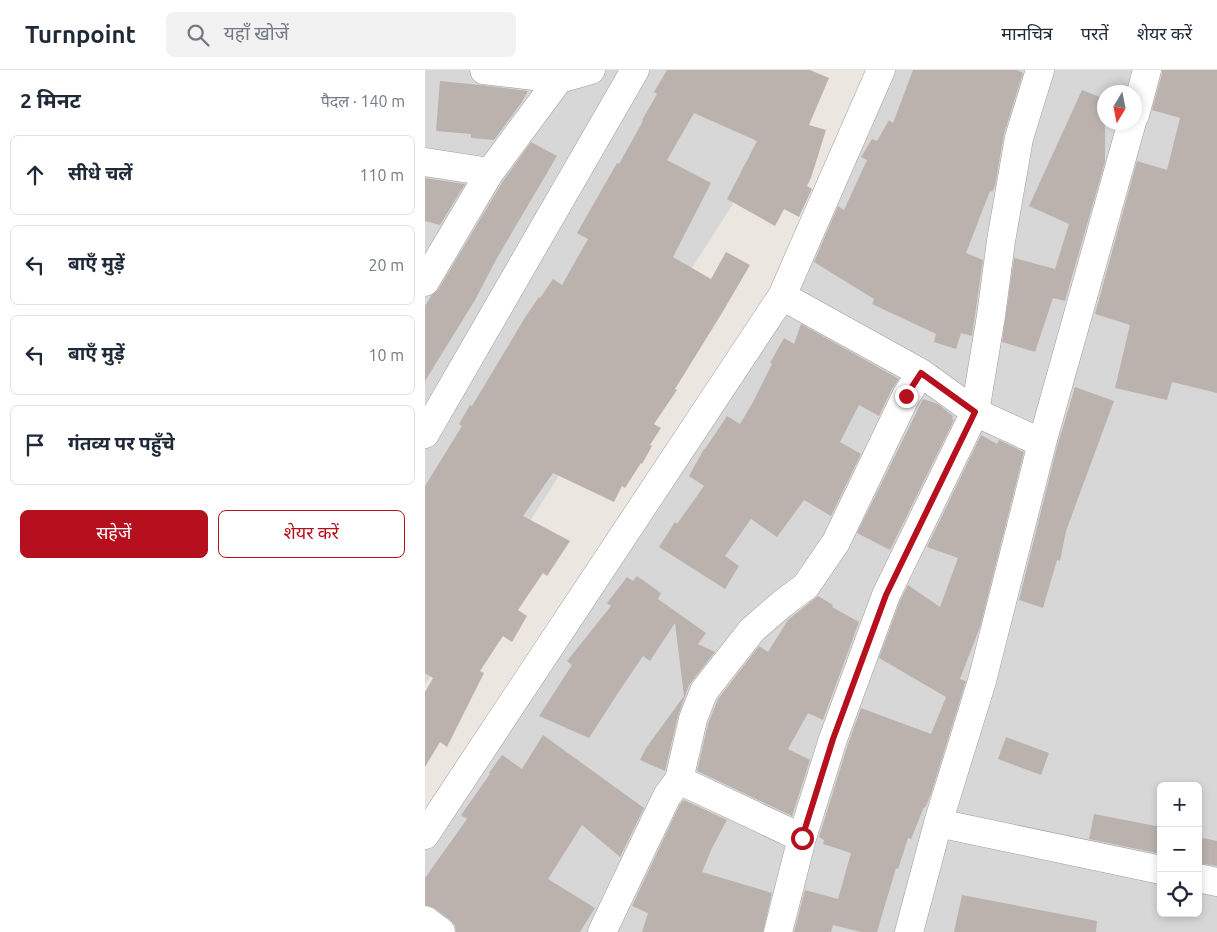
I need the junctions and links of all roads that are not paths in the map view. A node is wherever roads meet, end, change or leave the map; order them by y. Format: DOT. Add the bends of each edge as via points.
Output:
graph roads {
  1 [pos="484,70"];
  2 [pos="591,70"];
  3 [pos="635,70"];
  4 [pos="881,70"];
  5 [pos="1040,70"];
  6 [pos="1147,70"];
  7 [pos="559,79"];
  8 [pos="1142,88"];
  9 [pos="1130,130"];
  10 [pos="425,162"];
  11 [pos="490,172"];
  12 [pos="425,282"];
  13 [pos="782,296"];
  14 [pos="921,373"];
  15 [pos="975,412"];
  16 [pos="425,434"];
  17 [pos="1042,443"];
  18 [pos="679,780"];
  19 [pos="938,823"];
  20 [pos="425,835"];
  21 [pos="802,838"];
  22 [pos="1157,869"];
  23 [pos="1202,879"];
  24 [pos="1217,882"];
  25 [pos="425,920"];
  26 [pos="441,932"];
  27 [pos="602,932"];
  28 [pos="778,932"];
  29 [pos="909,932"];
  1 -- 7 [label="street"];
  2 -- 7 [label="street"];
  3 -- 16 [label="street"];
  4 -- 13 [label="street"];
  5 -- 15 [label="street" via="1019,138"];
  6 -- 8 [label="street"];
  7 -- 11 [label="street"];
  9 -- 17 [label="street"];
  10 -- 11 [label="street"];
  11 -- 12 [label="street"];
  13 -- 14 [label="street"];
  13 -- 20 [label="street"];
  14 -- 15 [label="street"];
  14 -- 18 [label="street" via="906,396 836,542 806,586 751,630 704,692 693,719"];
  15 -- 17 [label="street"];
  15 -- 21 [label="street" via="886,595 833,739"];
  17 -- 19 [label="street" via="982,681"];
  18 -- 21 [label="street"];
  18 -- 27 [label="street" via="667,796"];
  19 -- 22 [label="street"];
  19 -- 29 [label="street"];
  21 -- 28 [label="street"];
  23 -- 24 [label="street"];
  25 -- 26 [label="street"];
}
